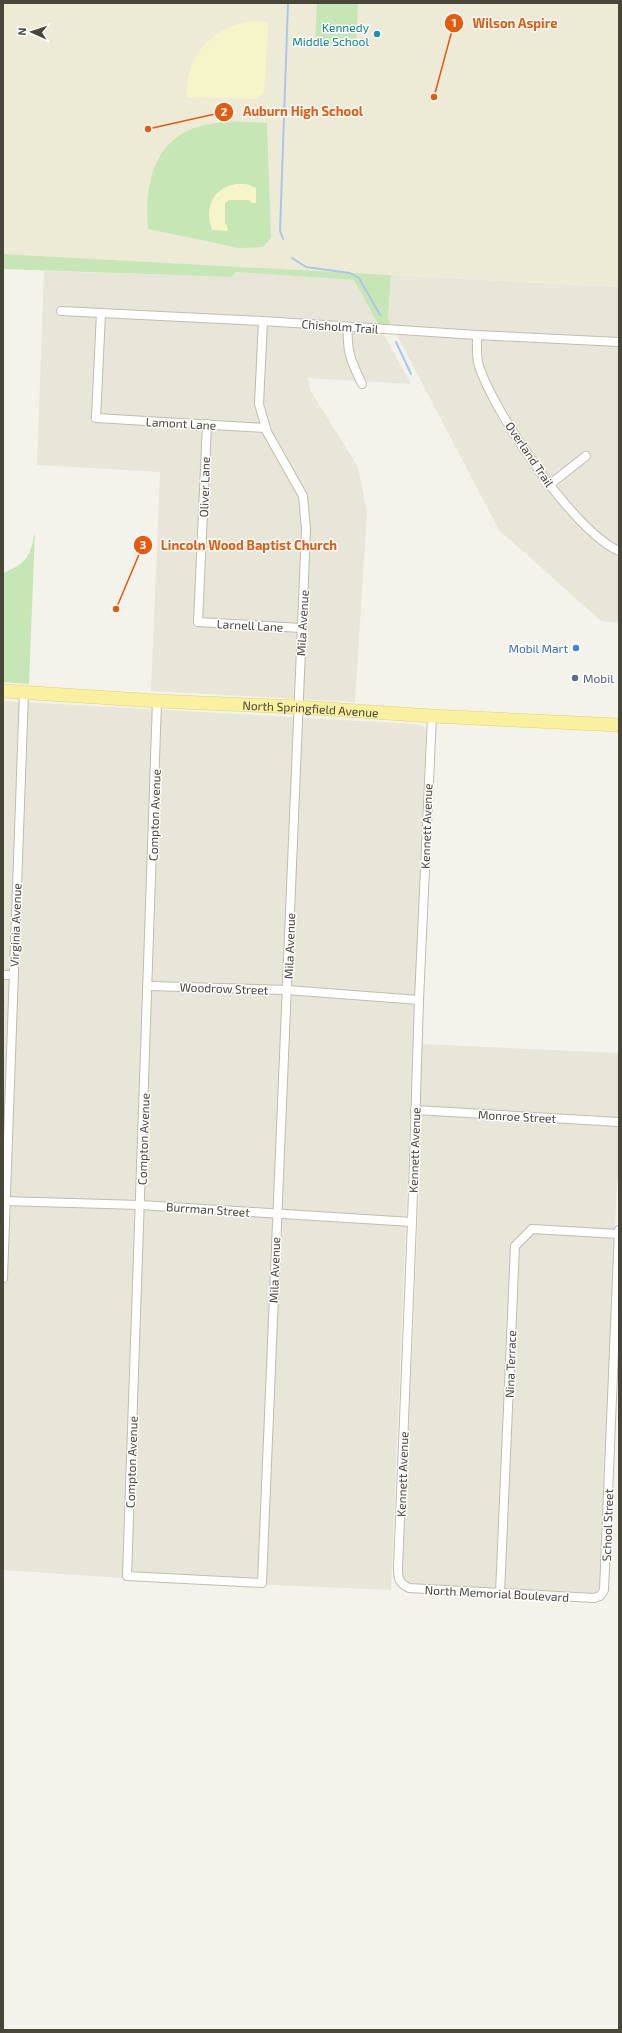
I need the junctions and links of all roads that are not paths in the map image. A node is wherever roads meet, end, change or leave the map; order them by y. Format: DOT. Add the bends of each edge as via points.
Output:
graph roads {
  1 [pos="61,311"];
  2 [pos="101,314"];
  3 [pos="263,321"];
  4 [pos="348,326"];
  5 [pos="478,335"];
  6 [pos="619,342"];
  7 [pos="362,384"];
  8 [pos="207,424"];
  9 [pos="265,428"];
  10 [pos="586,456"];
  11 [pos="549,485"];
  12 [pos="619,551"];
  13 [pos="198,622"];
  14 [pos="301,628"];
  15 [pos="3,691"];
  16 [pos="24,692"];
  17 [pos="157,701"];
  18 [pos="298,707"];
  19 [pos="432,716"];
  20 [pos="619,725"];
  21 [pos="3,975"];
  22 [pos="14,975"];
  23 [pos="149,986"];
  24 [pos="287,990"];
  25 [pos="419,1000"];
  26 [pos="415,1110"];
  27 [pos="619,1122"];
  28 [pos="5,1201"];
  29 [pos="140,1205"];
  30 [pos="276,1214"];
  31 [pos="412,1222"];
  32 [pos="619,1230"];
  33 [pos="619,1234"];
  34 [pos="3,1278"];
  35 [pos="262,1583"];
  36 [pos="401,1583"];
  37 [pos="500,1593"];
  38 [pos="594,1598"];
  1 -- 2 [label="street, Chisholm Trail"];
  2 -- 3 [label="street, Chisholm Trail"];
  2 -- 8 [label="street, Lamont Lane" via="96,418"];
  3 -- 4 [label="street, Chisholm Trail"];
  3 -- 9 [label="street, Mila Avenue" via="259,404"];
  4 -- 5 [label="street, Chisholm Trail"];
  4 -- 7 [label="street" via="350,358"];
  5 -- 6 [label="street, Chisholm Trail"];
  5 -- 11 [label="street, Overland Trail" via="479,365 486,383"];
  8 -- 9 [label="street, Lamont Lane"];
  8 -- 13 [label="street, Oliver Lane"];
  9 -- 14 [label="street, Mila Avenue" via="303,496 306,529"];
  10 -- 11 [label="street"];
  11 -- 12 [label="street, Overland Trail" via="591,532"];
  13 -- 14 [label="street, Larnell Lane"];
  14 -- 18 [label="street, Mila Avenue"];
  15 -- 16 [label="main road, North Springfield Avenue"];
  16 -- 17 [label="main road, North Springfield Avenue"];
  16 -- 22 [label="street, Virginia Avenue"];
  17 -- 18 [label="main road, North Springfield Avenue"];
  17 -- 23 [label="street, Compton Avenue"];
  18 -- 19 [label="main road, North Springfield Avenue"];
  18 -- 24 [label="street, Mila Avenue"];
  19 -- 20 [label="main road, North Springfield Avenue"];
  19 -- 25 [label="street, Kennett Avenue"];
  21 -- 22 [label="street"];
  22 -- 28 [label="street, Virginia Avenue"];
  23 -- 24 [label="street, Woodrow Street"];
  23 -- 29 [label="street, Compton Avenue"];
  24 -- 25 [label="street, Woodrow Street"];
  24 -- 30 [label="street, Mila Avenue"];
  25 -- 26 [label="street, Kennett Avenue"];
  26 -- 27 [label="street, Monroe Street"];
  26 -- 31 [label="street, Kennett Avenue"];
  28 -- 29 [label="street, Burrman Street"];
  28 -- 34 [label="street, Virginia Avenue"];
  29 -- 30 [label="street, Burrman Street"];
  29 -- 35 [label="street, Compton Avenue" via="127,1576"];
  30 -- 31 [label="street, Burrman Street"];
  30 -- 35 [label="street, Mila Avenue"];
  31 -- 36 [label="street, Kennett Avenue" via="398,1568"];
  32 -- 33 [label="street, School Street"];
  33 -- 37 [label="street, Nina Terrace" via="532,1229 515,1246"];
  33 -- 38 [label="street, School Street" via="604,1590 600,1596"];
  36 -- 37 [label="street, North Memorial Boulevard" via="409,1588"];
  37 -- 38 [label="street, North Memorial Boulevard"];
}
